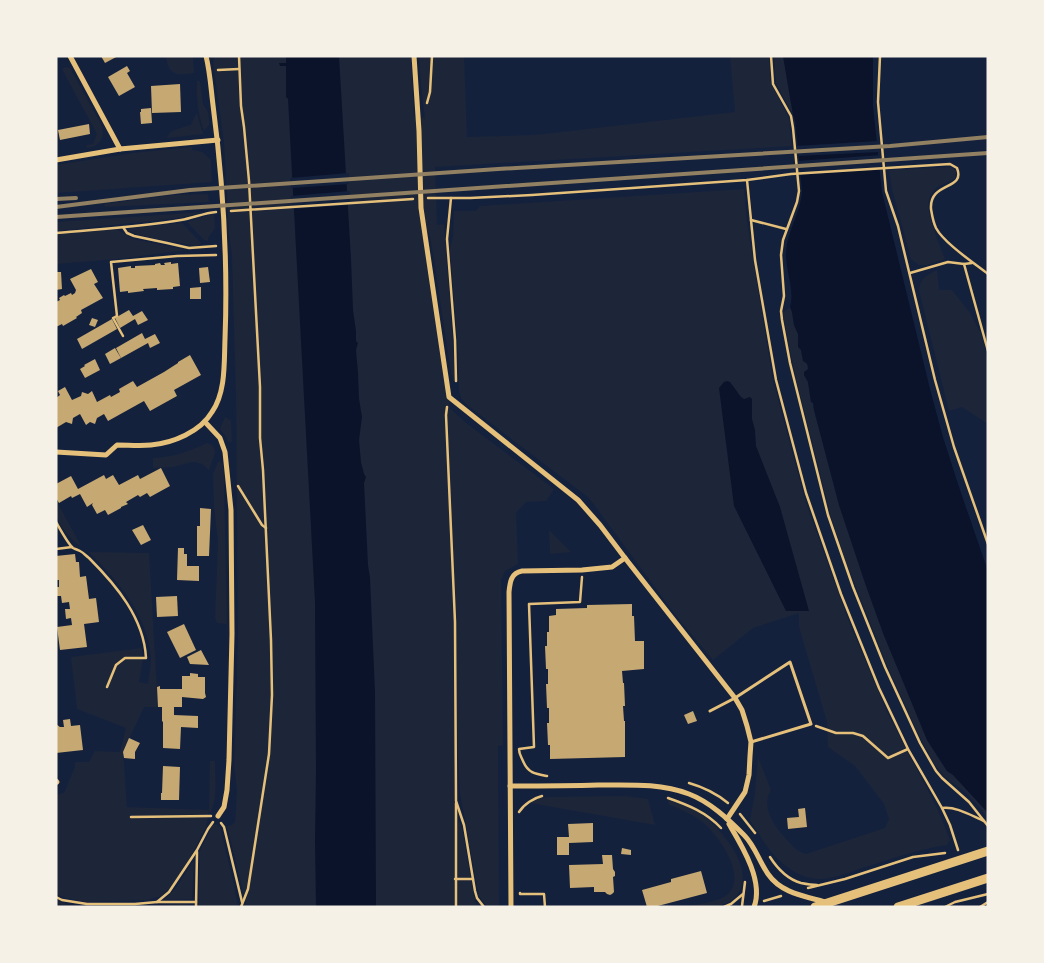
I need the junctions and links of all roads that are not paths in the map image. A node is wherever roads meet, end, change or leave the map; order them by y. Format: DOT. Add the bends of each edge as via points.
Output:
graph roads {
  1 [pos="70,56"];
  2 [pos="206,56"];
  3 [pos="414,56"];
  4 [pos="218,140"];
  5 [pos="120,149"];
  6 [pos="56,160"];
  7 [pos="204,422"];
  8 [pos="56,452"];
  9 [pos="625,558"];
  10 [pos="735,698"];
  11 [pos="710,711"];
  12 [pos="751,742"];
  13 [pos="510,786"];
  14 [pos="218,816"];
  15 [pos="726,819"];
  16 [pos="988,851"];
  17 [pos="988,878"];
  18 [pos="827,903"];
  19 [pos="755,905"];
  20 [pos="511,907"];
  21 [pos="814,907"];
  22 [pos="898,907"];
  1 -- 5 [label="street"];
  2 -- 4 [label="street"];
  3 -- 9 [label="street" via="421,208 448,397 578,500"];
  4 -- 5 [label="street"];
  4 -- 7 [label="street" via="226,305 220,395 212,414"];
  5 -- 6 [label="street"];
  7 -- 8 [label="street" via="181,437 151,445 117,445 106,455"];
  7 -- 14 [label="street" via="220,438 225,452 231,510 229,760 224,807"];
  9 -- 10 [label="street"];
  9 -- 13 [label="street" via="612,567 522,571 513,576 509,592"];
  10 -- 11 [label="lane"];
  10 -- 12 [label="street"];
  10 -- 12 [label="lane" via="790,662 811,724"];
  12 -- 15 [label="street" via="745,792"];
  13 -- 15 [label="street" via="664,786 690,794"];
  13 -- 20 [label="street"];
  15 -- 18 [label="street" via="745,836 777,884 792,893"];
  15 -- 19 [label="street" via="749,861 754,877"];
  16 -- 18 [label="main road"];
  17 -- 22 [label="main road"];
  18 -- 21 [label="main road"];
}
